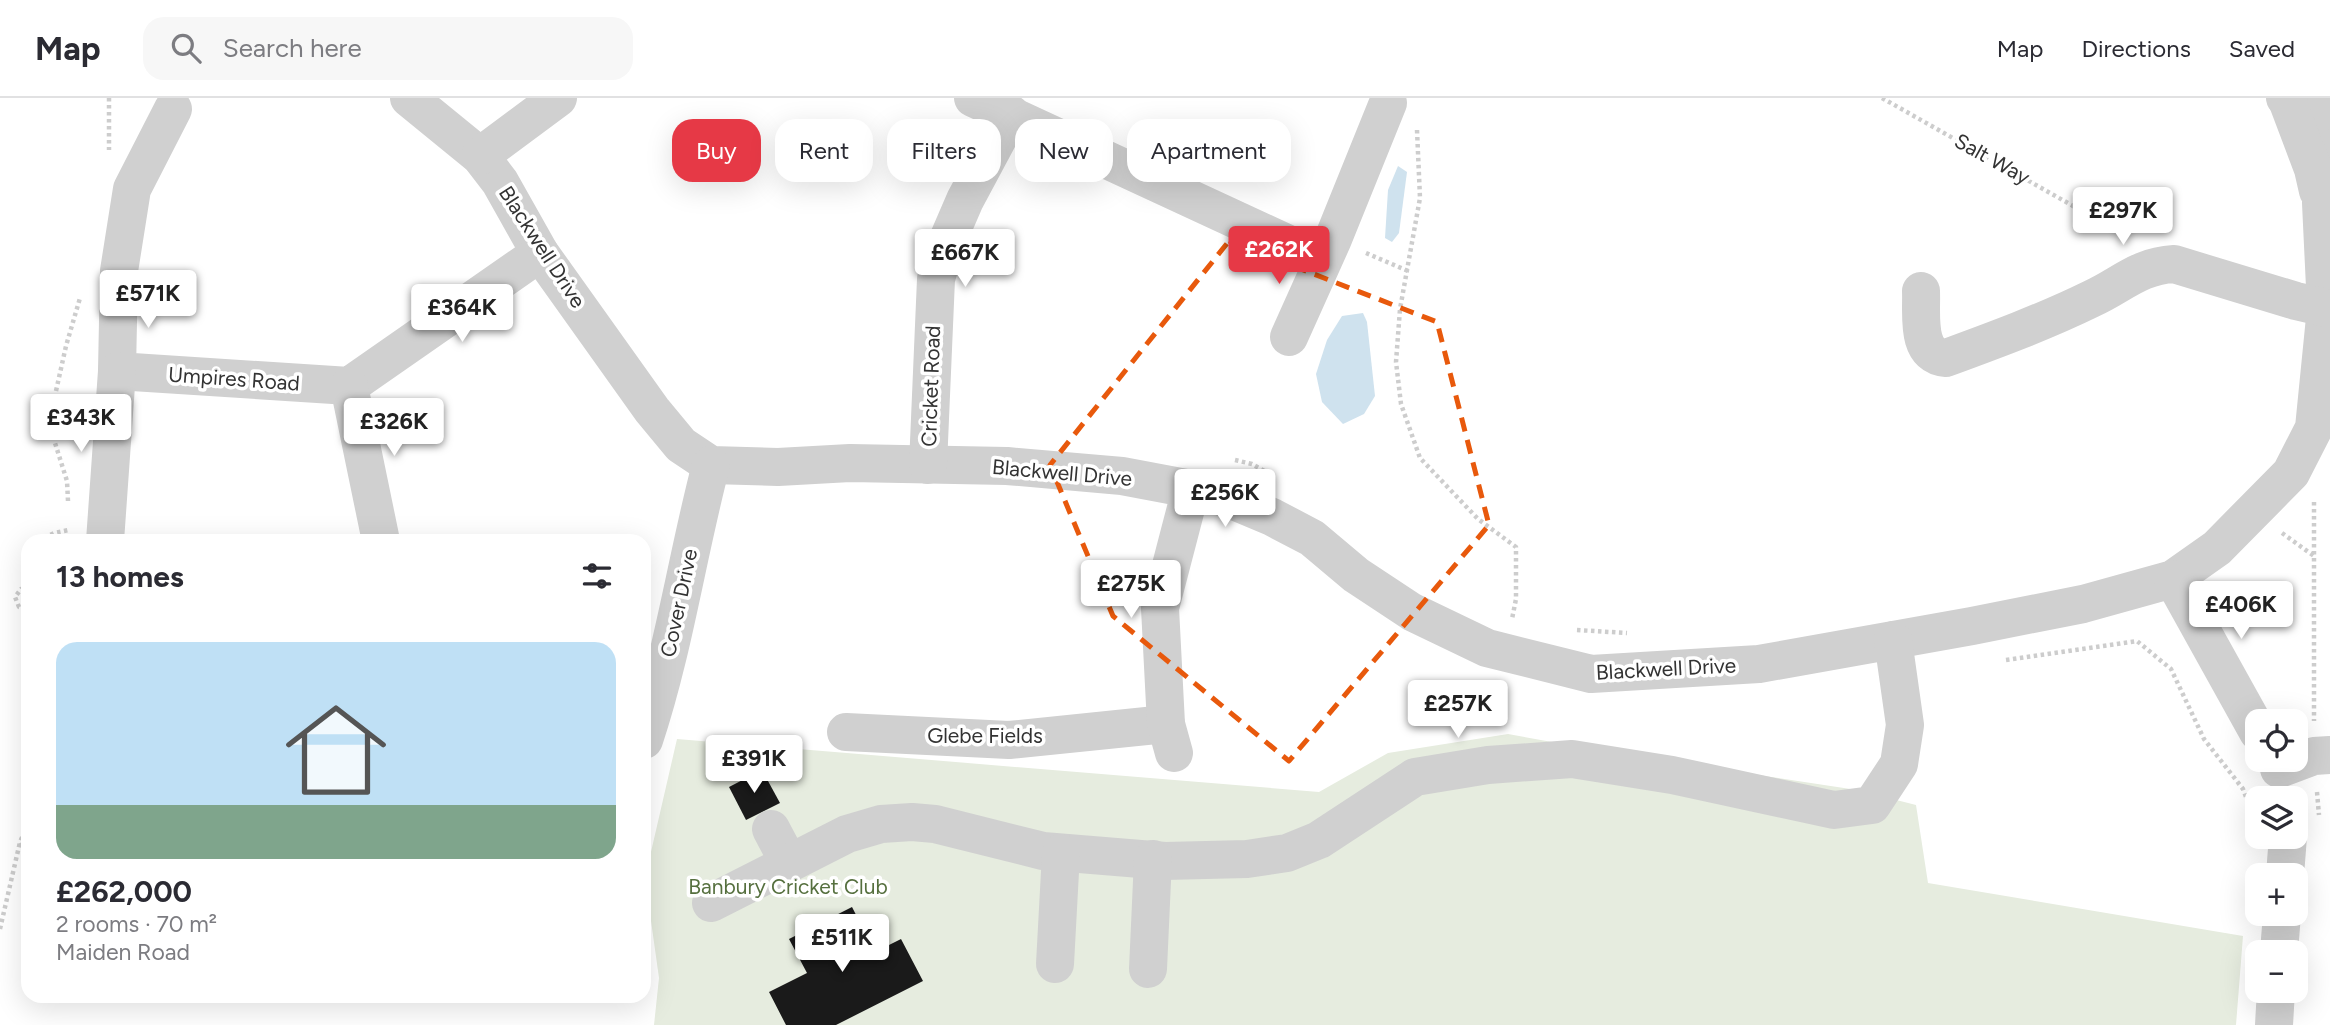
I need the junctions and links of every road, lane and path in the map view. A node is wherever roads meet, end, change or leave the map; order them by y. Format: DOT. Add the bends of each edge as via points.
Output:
graph roads {
  1 [pos="409,98"];
  2 [pos="558,98"];
  3 [pos="973,98"];
  4 [pos="1882,98"];
  5 [pos="2286,99"];
  6 [pos="1388,103"];
  7 [pos="173,109"];
  8 [pos="2330,110"];
  9 [pos="1011,114"];
  10 [pos="1417,129"];
  11 [pos="2330,143"];
  12 [pos="480,156"];
  13 [pos="2321,203"];
  14 [pos="1328,250"];
  15 [pos="540,253"];
  16 [pos="2174,264"];
  17 [pos="1408,271"];
  18 [pos="1922,291"];
  19 [pos="2326,308"];
  20 [pos="1289,337"];
  21 [pos="117,371"];
  22 [pos="349,386"];
  23 [pos="1230,459"];
  24 [pos="711,465"];
  25 [pos="928,465"];
  26 [pos="1273,477"];
  27 [pos="1191,489"];
  28 [pos="87,534"];
  29 [pos="380,534"];
  30 [pos="2173,579"];
  31 [pos="21,589"];
  32 [pos="21,608"];
  33 [pos="1500,617"];
  34 [pos="1512,623"];
  35 [pos="1522,625"];
  36 [pos="1569,630"];
  37 [pos="1637,633"];
  38 [pos="1893,640"];
  39 [pos="2245,709"];
  40 [pos="651,715"];
  41 [pos="846,732"];
  42 [pos="2330,755"];
  43 [pos="2279,775"];
  44 [pos="771,829"];
  45 [pos="20,842"];
  46 [pos="1061,853"];
  47 [pos="1153,859"];
  48 [pos="789,863"];
  49 [pos="711,903"];
  50 [pos="0,929"];
  51 [pos="1055,964"];
  52 [pos="1148,969"];
  53 [pos="2275,1003"];
  54 [pos="2274,1025"];
  1 -- 12 [label="street, Blackwell Drive"];
  2 -- 12 [label="street"];
  3 -- 9 [label="street"];
  4 -- 16 [label="path, Salt Way"];
  5 -- 8 [label="street" via="2313,111"];
  5 -- 13 [label="street"];
  6 -- 14 [label="street"];
  7 -- 21 [label="street" via="132,189 119,271"];
  9 -- 14 [label="street"];
  9 -- 25 [label="street, Cricket Road" via="965,200 936,279"];
  10 -- 17 [label="path" via="1420,198"];
  11 -- 13 [label="street"];
  12 -- 15 [label="street, Blackwell Drive"];
  13 -- 19 [label="street, Blackwell Drive"];
  14 -- 17 [label="path"];
  14 -- 20 [label="street"];
  15 -- 22 [label="street"];
  15 -- 24 [label="street, Blackwell Drive" via="652,410 681,445"];
  16 -- 18 [label="street" via="2155,265 2093,299 1946,358 1928,351 1924,343"];
  16 -- 19 [label="street"];
  17 -- 34 [label="path" via="1396,362 1401,404 1420,458 1478,519 1516,547"];
  19 -- 30 [label="street, Blackwell Drive" via="2314,428 2291,473 2217,548"];
  21 -- 22 [label="street, Umpires Road"];
  21 -- 28 [label="street"];
  22 -- 29 [label="street"];
  23 -- 26 [label="path" via="1252,464"];
  24 -- 25 [label="street, Blackwell Drive"];
  24 -- 40 [label="street, Cover Drive"];
  25 -- 27 [label="street, Blackwell Drive" via="1109,475"];
  27 -- 38 [label="street, Blackwell Drive" via="1229,499 1312,538 1356,575 1412,612 1487,648 1591,674 1759,664"];
  27 -- 41 [label="street, Glebe Fields" via="1160,608 1170,739 1009,740"];
  30 -- 38 [label="street, Blackwell Drive" via="2083,604"];
  30 -- 39 [label="street"];
  31 -- 32 [label="path" via="15,597"];
  33 -- 34 [label="path"];
  34 -- 35 [label="path"];
  36 -- 37 [label="path"];
  38 -- 47 [label="street" via="1919,724 1872,805 1834,810 1572,759 1488,765 1415,777 1319,840 1287,853 1247,859"];
  42 -- 43 [label="street" via="2314,756"];
  44 -- 48 [label="street"];
  45 -- 50 [label="path"];
  46 -- 47 [label="street"];
  46 -- 48 [label="street" via="912,822 881,824 847,834"];
  46 -- 51 [label="street"];
  47 -- 52 [label="street"];
  48 -- 49 [label="street"];
  53 -- 54 [label="street"];
}
